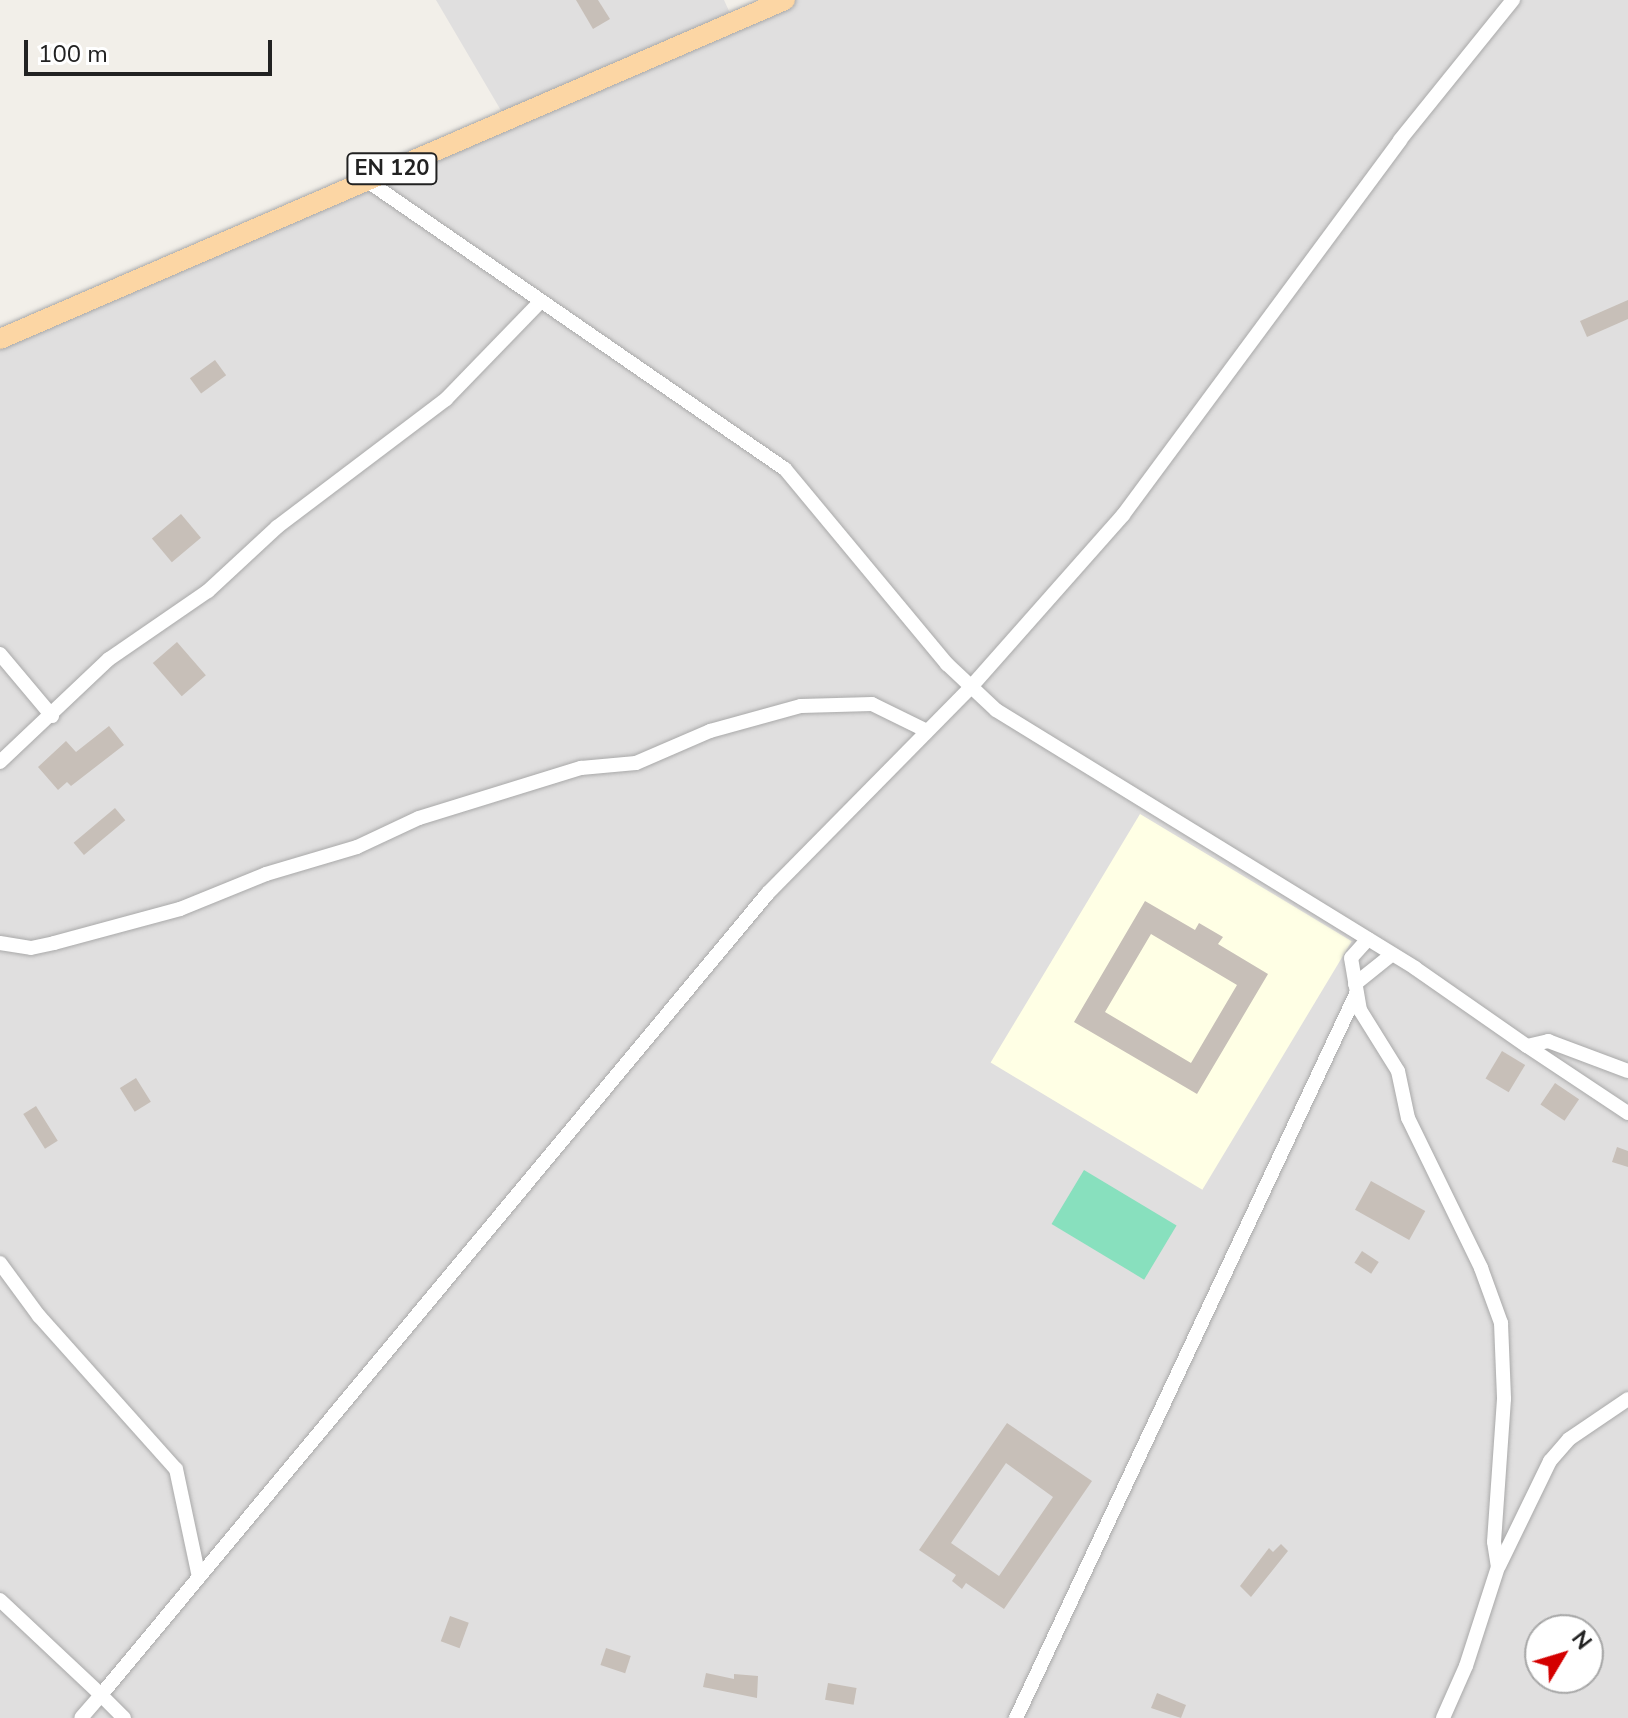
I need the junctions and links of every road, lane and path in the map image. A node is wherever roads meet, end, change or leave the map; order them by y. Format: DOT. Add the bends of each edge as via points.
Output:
graph roads {
  1 [pos="785,0"];
  2 [pos="1513,0"];
  3 [pos="366,180"];
  4 [pos="541,301"];
  5 [pos="0,339"];
  6 [pos="0,654"];
  7 [pos="970,688"];
  8 [pos="52,716"];
  9 [pos="925,730"];
  10 [pos="0,762"];
  11 [pos="1368,939"];
  12 [pos="0,943"];
  13 [pos="1390,956"];
  14 [pos="1355,989"];
  15 [pos="1527,1046"];
  16 [pos="1628,1071"];
  17 [pos="1628,1113"];
  18 [pos="0,1263"];
  19 [pos="1628,1399"];
  20 [pos="1498,1567"];
  21 [pos="199,1577"];
  22 [pos="0,1600"];
  23 [pos="101,1695"];
  24 [pos="81,1718"];
  25 [pos="124,1718"];
  26 [pos="1016,1718"];
  27 [pos="1443,1718"];
  1 -- 3 [label="main road, EN 120"];
  2 -- 7 [label="street" via="1400,140 1123,515"];
  3 -- 4 [label="street"];
  3 -- 5 [label="main road, EN 120"];
  4 -- 7 [label="street" via="785,469"];
  4 -- 8 [label="street" via="446,399 277,527 208,591 109,659"];
  6 -- 8 [label="street"];
  7 -- 9 [label="street"];
  7 -- 11 [label="street" via="996,710"];
  8 -- 10 [label="street"];
  9 -- 12 [label="street" via="872,704 801,706 710,731 636,763 581,768 419,818 357,847 266,874 180,909 31,948"];
  9 -- 21 [label="street" via="768,893"];
  11 -- 13 [label="street"];
  11 -- 14 [label="street" via="1351,958"];
  13 -- 14 [label="street"];
  13 -- 15 [label="street"];
  14 -- 20 [label="street" via="1364,1021 1398,1071 1408,1118 1481,1268 1501,1323 1504,1399 1494,1542"];
  14 -- 26 [label="street"];
  15 -- 16 [label="street" via="1548,1041"];
  15 -- 17 [label="street"];
  18 -- 21 [label="street" via="39,1316 176,1469"];
  19 -- 20 [label="street" via="1569,1439 1550,1461"];
  20 -- 27 [label="street"];
  21 -- 23 [label="street"];
  22 -- 23 [label="street"];
  23 -- 24 [label="street"];
  23 -- 25 [label="street"];
}
